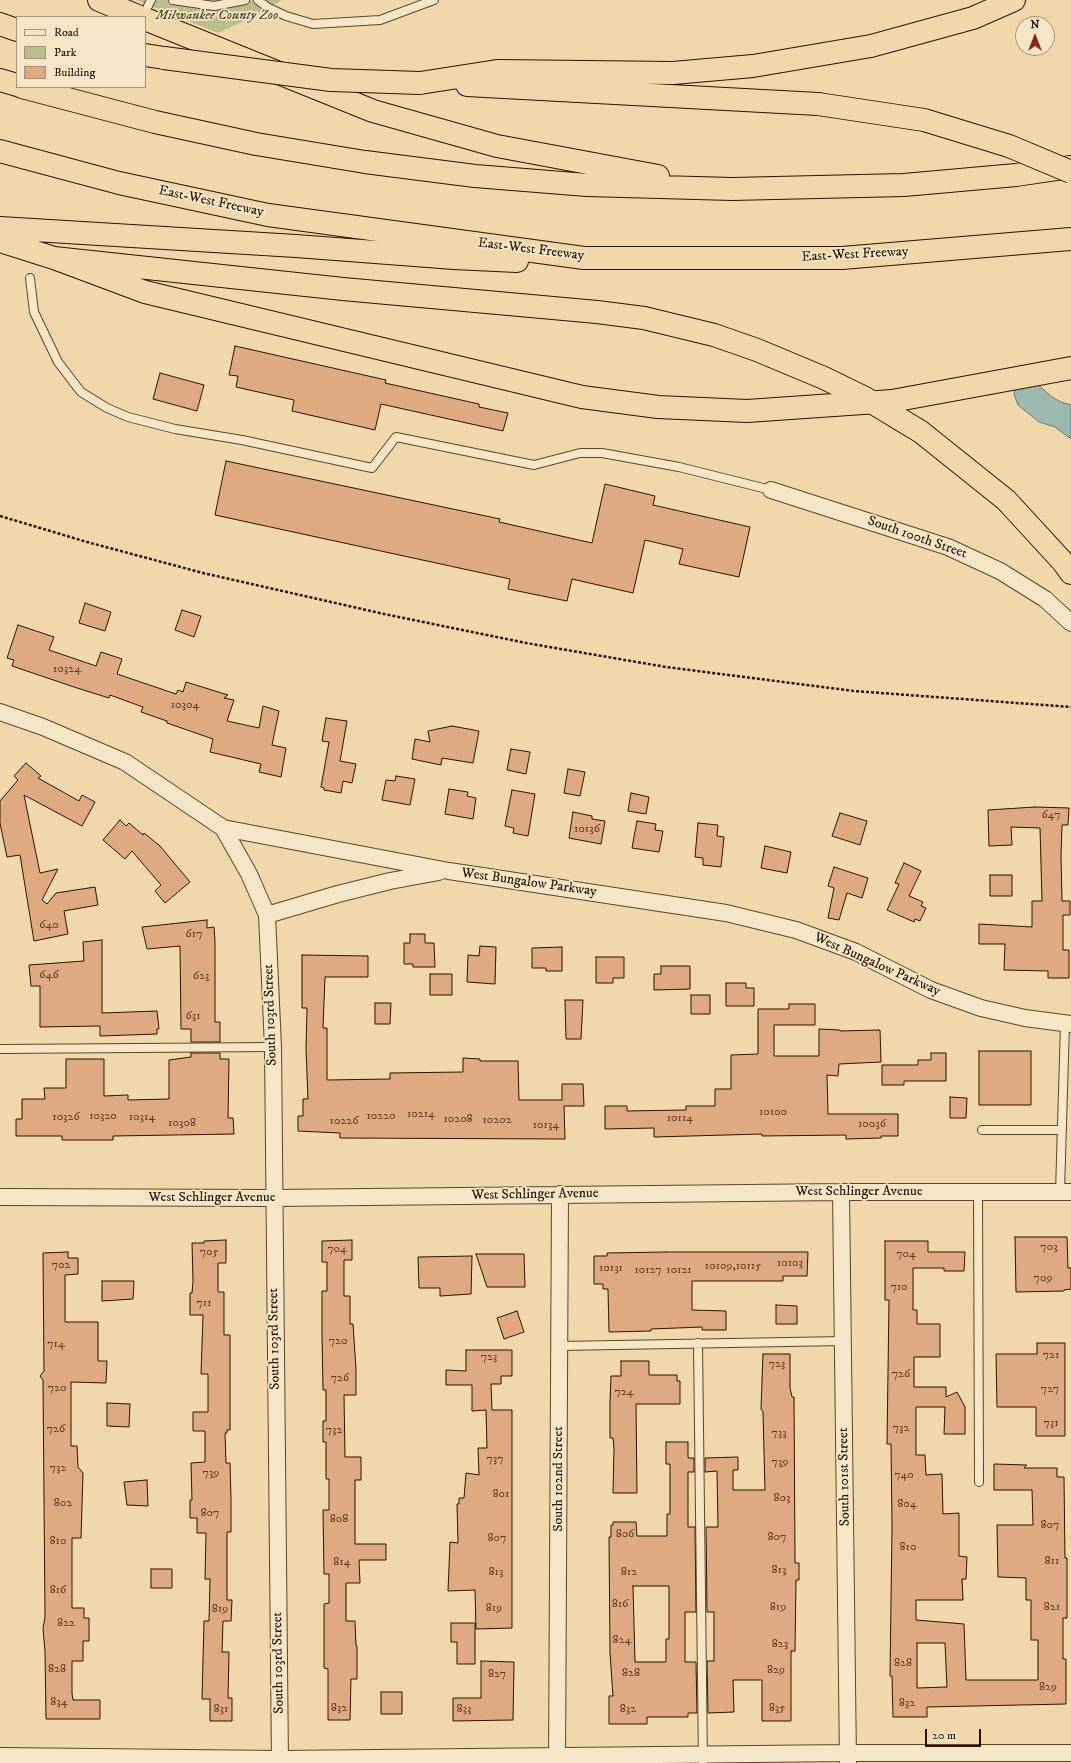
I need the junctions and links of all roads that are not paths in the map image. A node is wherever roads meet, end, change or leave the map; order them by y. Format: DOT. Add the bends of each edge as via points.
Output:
graph roads {
  1 [pos="99,0"];
  2 [pos="173,0"];
  3 [pos="245,0"];
  4 [pos="258,0"];
  5 [pos="434,0"];
  6 [pos="1014,0"];
  7 [pos="146,11"];
  8 [pos="0,24"];
  9 [pos="16,30"];
  10 [pos="155,57"];
  11 [pos="498,79"];
  12 [pos="0,80"];
  13 [pos="16,86"];
  14 [pos="26,88"];
  15 [pos="0,151"];
  16 [pos="1071,167"];
  17 [pos="1071,172"];
  18 [pos="732,189"];
  19 [pos="0,228"];
  20 [pos="1071,239"];
  21 [pos="0,241"];
  22 [pos="54,258"];
  23 [pos="584,258"];
  24 [pos="30,278"];
  25 [pos="1071,368"];
  26 [pos="771,490"];
  27 [pos="1071,573"];
  28 [pos="1071,624"];
  29 [pos="0,712"];
  30 [pos="223,828"];
  31 [pos="449,871"];
  32 [pos="267,916"];
  33 [pos="1068,1024"];
  34 [pos="273,1047"];
  35 [pos="0,1049"];
  36 [pos="982,1130"];
  37 [pos="1062,1130"];
  38 [pos="978,1191"];
  39 [pos="841,1192"];
  40 [pos="1065,1192"];
  41 [pos="560,1194"];
  42 [pos="0,1197"];
  43 [pos="273,1198"];
  44 [pos="844,1341"];
  45 [pos="698,1343"];
  46 [pos="560,1346"];
  47 [pos="979,1482"];
  48 [pos="1071,1753"];
  49 [pos="0,1756"];
  50 [pos="848,1758"];
  51 [pos="703,1759"];
  52 [pos="421,1760"];
  53 [pos="557,1760"];
  54 [pos="280,1761"];
  1 -- 7 [label="highway"];
  2 -- 3 [label="lane" via="214,6"];
  4 -- 5 [label="lane" via="286,16 313,24 380,20"];
  6 -- 11 [label="highway" via="973,18 871,46 753,66 673,73"];
  7 -- 18 [label="highway" via="373,111 498,146"];
  8 -- 9 [label="highway"];
  10 -- 11 [label="highway, bridge" via="331,80 420,83"];
  11 -- 17 [label="highway, bridge" via="818,104 924,120 1009,146"];
  12 -- 13 [label="highway"];
  14 -- 18 [label="highway" via="155,122 241,141 365,162 475,176 587,185"];
  15 -- 23 [label="highway, East-West Freeway" via="119,183 268,215"];
  16 -- 18 [label="highway" via="1016,175 904,185"];
  19 -- 23 [label="highway" via="508,261"];
  20 -- 23 [label="highway, East-West Freeway" via="842,258"];
  21 -- 22 [label="highway"];
  22 -- 25 [label="highway" via="152,294 582,397 658,407 747,411 892,401"];
  22 -- 27 [label="highway" via="343,289 597,312 644,318 714,335 824,378 865,398 922,432 1006,500"];
  24 -- 26 [label="lane" via="34,312 58,362 81,392 128,417 372,468 396,437 534,466 580,453 602,453 678,467"];
  26 -- 28 [label="street, South 100th Street" via="948,547 1000,571 1045,599"];
  29 -- 30 [label="street, West Bungalow Parkway" via="43,727 125,762"];
  30 -- 31 [label="street, West Bungalow Parkway"];
  30 -- 32 [label="street, South 103rd Street" via="249,874"];
  31 -- 32 [label="street" via="390,881"];
  31 -- 33 [label="street, West Bungalow Parkway" via="726,913 796,930 856,952 931,990 974,1005 1025,1018"];
  32 -- 34 [label="street, South 103rd Street"];
  33 -- 37 [label="lane"];
  34 -- 35 [label="lane"];
  34 -- 43 [label="street, South 103rd Street"];
  36 -- 37 [label="lane"];
  37 -- 40 [label="lane"];
  38 -- 39 [label="street, West Schlinger Avenue"];
  38 -- 40 [label="street, West Schlinger Avenue"];
  38 -- 47 [label="lane"];
  39 -- 41 [label="street, West Schlinger Avenue"];
  39 -- 44 [label="street, South 101st Street"];
  41 -- 43 [label="street, West Schlinger Avenue"];
  41 -- 46 [label="street, South 102nd Street"];
  42 -- 43 [label="street, West Schlinger Avenue"];
  43 -- 54 [label="street, South 103rd Street"];
  44 -- 45 [label="lane"];
  44 -- 50 [label="street, South 101st Street"];
  45 -- 46 [label="lane"];
  45 -- 51 [label="lane"];
  46 -- 53 [label="street, South 102nd Street"];
  48 -- 50 [label="street"];
  49 -- 54 [label="street"];
  50 -- 51 [label="street"];
  51 -- 53 [label="street"];
  52 -- 53 [label="street"];
  52 -- 54 [label="street"];
}
